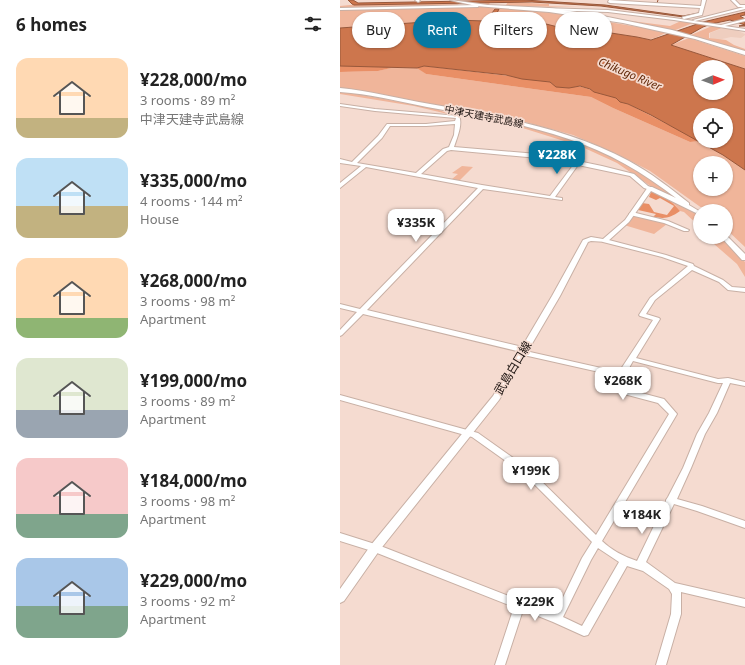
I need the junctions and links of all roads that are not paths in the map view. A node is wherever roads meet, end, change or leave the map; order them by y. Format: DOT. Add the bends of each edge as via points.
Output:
graph roads {
  1 [pos="452,0"];
  2 [pos="611,0"];
  3 [pos="704,0"];
  4 [pos="733,0"];
  5 [pos="478,6"];
  6 [pos="744,6"];
  7 [pos="702,7"];
  8 [pos="541,8"];
  9 [pos="340,9"];
  10 [pos="636,14"];
  11 [pos="646,15"];
  12 [pos="745,20"];
  13 [pos="678,21"];
  14 [pos="692,21"];
  15 [pos="720,26"];
  16 [pos="745,30"];
  17 [pos="745,53"];
  18 [pos="340,90"];
  19 [pos="340,105"];
  20 [pos="436,106"];
  21 [pos="457,119"];
  22 [pos="451,148"];
  23 [pos="340,161"];
  24 [pos="354,163"];
  25 [pos="577,163"];
  26 [pos="365,166"];
  27 [pos="417,175"];
  28 [pos="340,186"];
  29 [pos="482,187"];
  30 [pos="650,188"];
  31 [pos="552,197"];
  32 [pos="560,199"];
  33 [pos="693,209"];
  34 [pos="693,210"];
  35 [pos="632,214"];
  36 [pos="686,230"];
  37 [pos="605,241"];
  38 [pos="731,244"];
  39 [pos="745,258"];
  40 [pos="692,267"];
  41 [pos="745,290"];
  42 [pos="340,306"];
  43 [pos="362,311"];
  44 [pos="340,334"];
  45 [pos="524,350"];
  46 [pos="633,359"];
  47 [pos="621,375"];
  48 [pos="728,380"];
  49 [pos="745,384"];
  50 [pos="340,397"];
  51 [pos="469,432"];
  52 [pos="670,500"];
  53 [pos="745,525"];
  54 [pos="340,537"];
  55 [pos="597,543"];
  56 [pos="375,548"];
  57 [pos="625,561"];
  58 [pos="646,568"];
  59 [pos="672,586"];
  60 [pos="340,598"];
  61 [pos="745,603"];
  62 [pos="520,604"];
  63 [pos="557,619"];
  64 [pos="500,665"];
  65 [pos="661,665"];
  1 -- 5 [label="highway"];
  2 -- 7 [label="street" via="610,2"];
  3 -- 7 [label="street"];
  4 -- 6 [label="street"];
  5 -- 8 [label="highway"];
  5 -- 9 [label="main road"];
  6 -- 14 [label="street"];
  7 -- 11 [label="street" via="701,14 689,18"];
  8 -- 10 [label="street" via="590,9"];
  8 -- 17 [label="highway" via="672,32"];
  10 -- 11 [label="street"];
  10 -- 13 [label="street"];
  11 -- 14 [label="street"];
  12 -- 15 [label="street"];
  14 -- 15 [label="street"];
  15 -- 16 [label="street"];
  18 -- 20 [label="main road, 中津天建寺武島線"];
  19 -- 21 [label="street"];
  20 -- 21 [label="street"];
  20 -- 33 [label="main road, 中津天建寺武島線" via="511,120 589,144 646,172"];
  21 -- 22 [label="street" via="456,135"];
  21 -- 24 [label="street" via="426,125 389,125"];
  22 -- 25 [label="street" via="549,157"];
  22 -- 27 [label="street" via="445,150"];
  23 -- 24 [label="street"];
  24 -- 26 [label="street"];
  25 -- 30 [label="street" via="624,172"];
  25 -- 31 [label="street"];
  26 -- 27 [label="street"];
  26 -- 28 [label="street"];
  27 -- 29 [label="street"];
  29 -- 31 [label="street"];
  29 -- 43 [label="street"];
  30 -- 34 [label="main road"];
  30 -- 35 [label="main road"];
  31 -- 32 [label="street"];
  35 -- 36 [label="street"];
  35 -- 37 [label="main road"];
  37 -- 40 [label="street" via="664,256"];
  37 -- 45 [label="main road, 武島白口線" via="585,241"];
  38 -- 39 [label="main road"];
  40 -- 41 [label="street" via="721,281 730,289"];
  40 -- 46 [label="street" via="652,299 642,315 657,319"];
  42 -- 43 [label="street"];
  43 -- 44 [label="street"];
  43 -- 45 [label="street"];
  45 -- 47 [label="street" via="528,354"];
  45 -- 51 [label="main road, 武島白口線" via="496,398"];
  46 -- 47 [label="street"];
  46 -- 48 [label="street" via="718,381"];
  47 -- 55 [label="street" via="618,387 661,401 673,414"];
  48 -- 49 [label="street"];
  48 -- 52 [label="street"];
  50 -- 51 [label="street"];
  51 -- 55 [label="street" via="527,472"];
  51 -- 56 [label="main road, 武島白口線"];
  52 -- 53 [label="street"];
  52 -- 58 [label="street" via="643,557 641,563"];
  54 -- 56 [label="street"];
  55 -- 57 [label="street"];
  55 -- 63 [label="street" via="576,578"];
  56 -- 60 [label="main road, 武島白口線"];
  56 -- 62 [label="street"];
  57 -- 58 [label="street"];
  57 -- 63 [label="street" via="584,632"];
  58 -- 59 [label="street"];
  59 -- 61 [label="street"];
  59 -- 65 [label="street" via="677,593 676,614"];
  62 -- 63 [label="street"];
  62 -- 64 [label="street"];
}
